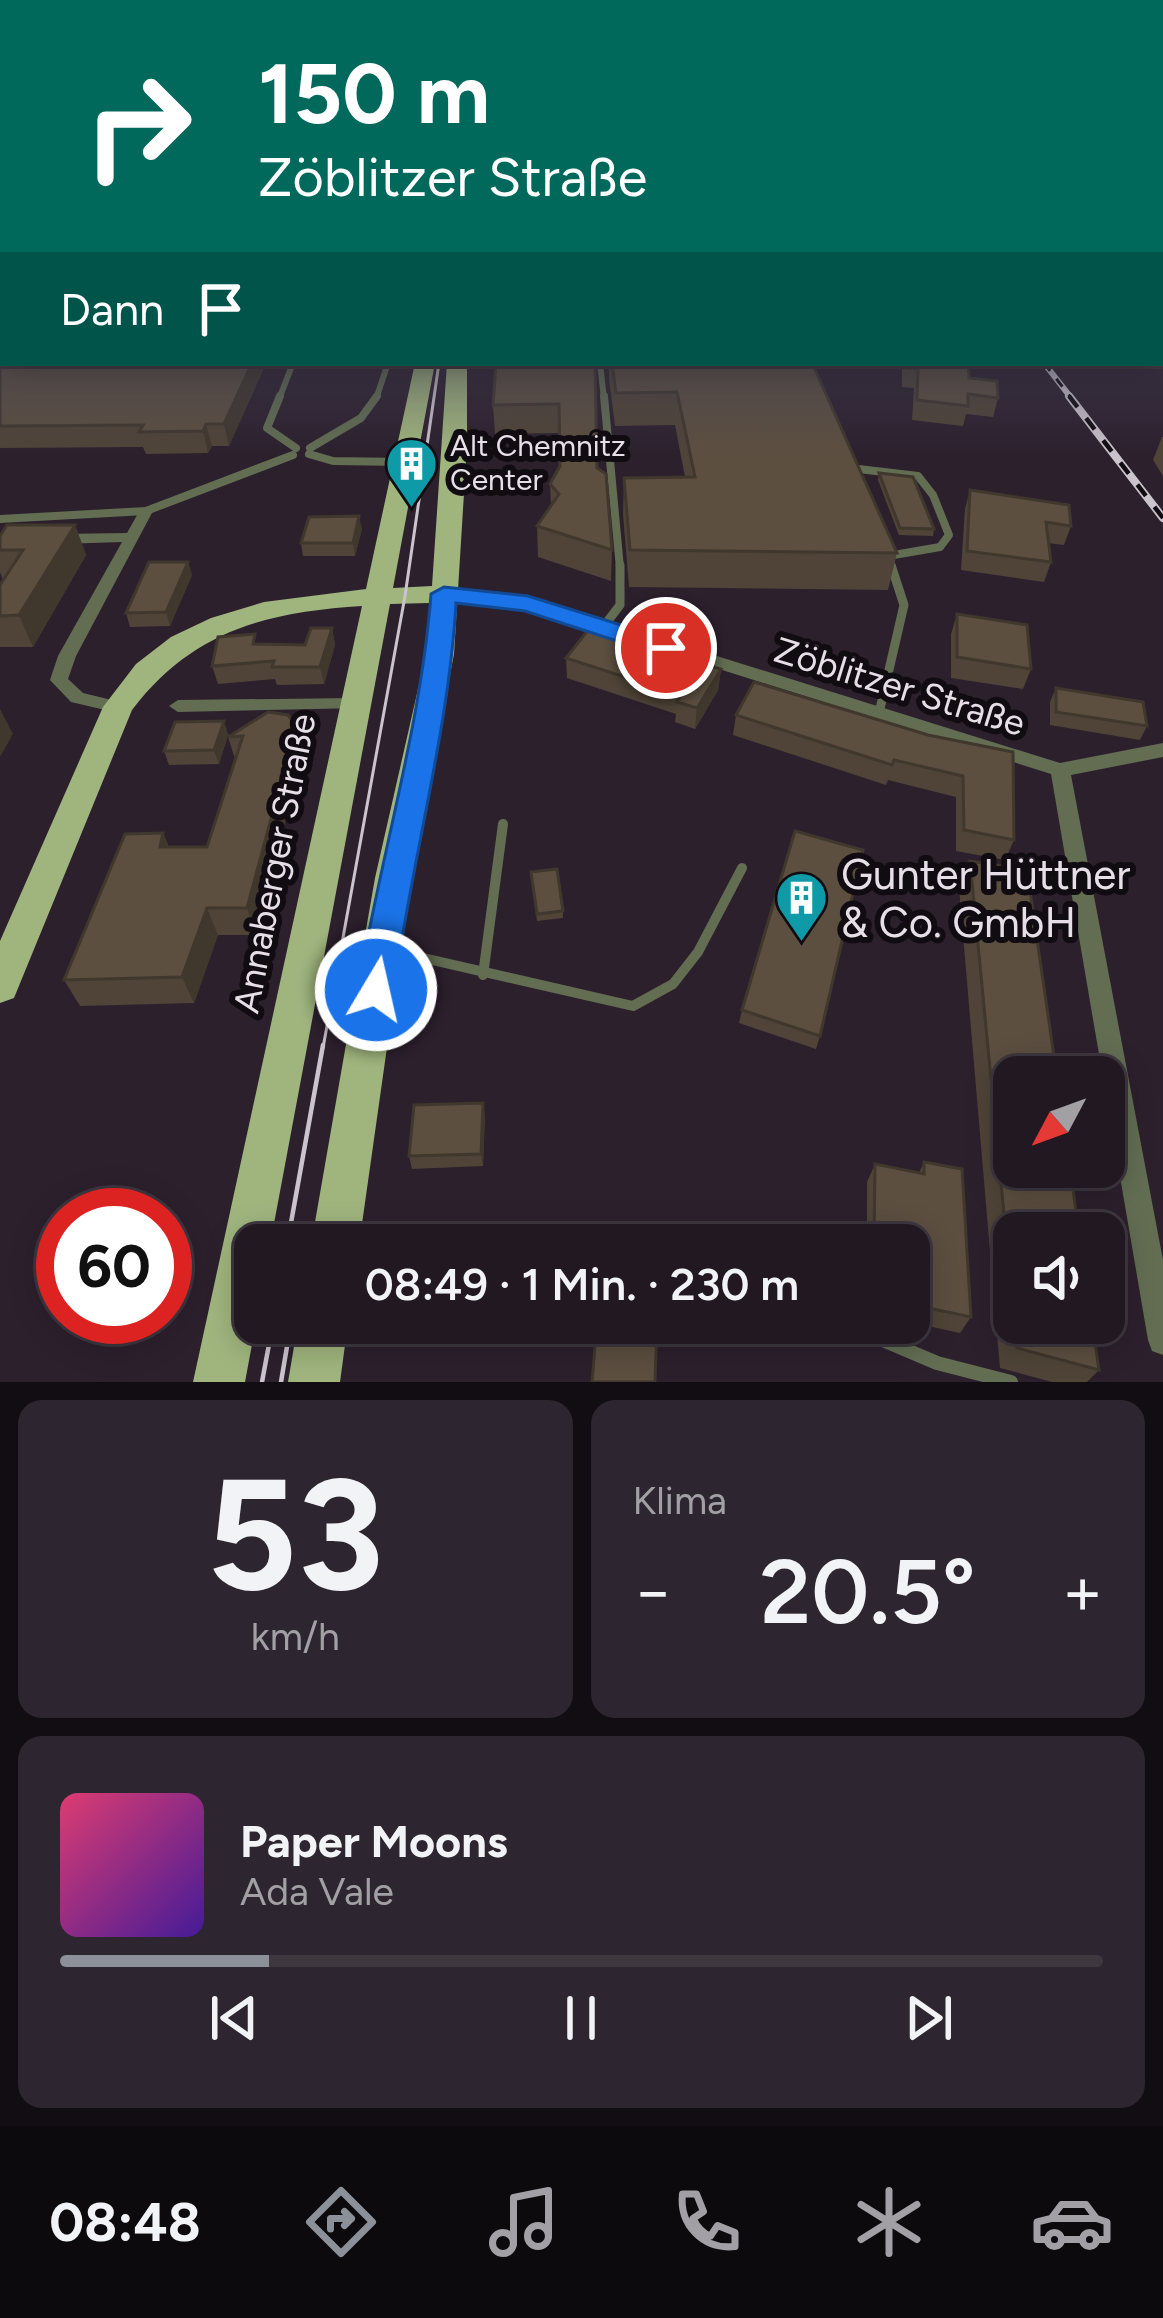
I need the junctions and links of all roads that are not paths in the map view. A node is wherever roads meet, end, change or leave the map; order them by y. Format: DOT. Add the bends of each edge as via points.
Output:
graph roads {
  1 [pos="292,366"];
  2 [pos="387,366"];
  3 [pos="424,366"];
  4 [pos="457,366"];
  5 [pos="600,366"];
  6 [pos="618,368"];
  7 [pos="295,451"];
  8 [pos="309,451"];
  9 [pos="843,451"];
  10 [pos="404,462"];
  11 [pos="850,468"];
  12 [pos="860,490"];
  13 [pos="146,511"];
  14 [pos="0,519"];
  15 [pos="878,534"];
  16 [pos="132,537"];
  17 [pos="44,539"];
  18 [pos="888,556"];
  19 [pos="444,594"];
  20 [pos="376,597"];
  21 [pos="604,626"];
  22 [pos="355,704"];
  23 [pos="178,706"];
  24 [pos="118,707"];
  25 [pos="879,713"];
  26 [pos="1163,750"];
  27 [pos="1060,770"];
  28 [pos="503,824"];
  29 [pos="742,868"];
  30 [pos="382,948"];
  31 [pos="484,975"];
  32 [pos="0,986"];
  33 [pos="338,1224"];
  34 [pos="1163,1340"];
  35 [pos="320,1344"];
  36 [pos="892,1344"];
  37 [pos="219,1382"];
  38 [pos="314,1382"];
  39 [pos="1011,1382"];
  1 -- 7 [label="lane" via="267,428"];
  2 -- 8 [label="lane" via="365,418"];
  3 -- 10 [label="main road, Annaberger Straße"];
  4 -- 19 [label="main road"];
  5 -- 6 [label="lane"];
  5 -- 21 [label="lane" via="620,605"];
  7 -- 8 [label="lane"];
  7 -- 13 [label="lane"];
  8 -- 10 [label="lane" via="333,460"];
  9 -- 11 [label="lane"];
  10 -- 20 [label="main road, Annaberger Straße"];
  11 -- 12 [label="lane"];
  11 -- 18 [label="lane" via="911,470 929,482 949,535 940,547"];
  13 -- 14 [label="lane"];
  13 -- 16 [label="street"];
  15 -- 18 [label="lane"];
  16 -- 17 [label="street"];
  16 -- 24 [label="street" via="59,680 77,698"];
  18 -- 25 [label="lane" via="904,605"];
  19 -- 20 [label="main road"];
  19 -- 21 [label="street, Zöblitzer Straße" via="528,604"];
  19 -- 30 [label="main road" via="440,654"];
  20 -- 22 [label="main road, Annaberger Straße"];
  20 -- 24 [label="main road" via="232,620 154,665"];
  21 -- 25 [label="street, Zöblitzer Straße"];
  22 -- 23 [label="street"];
  22 -- 37 [label="main road, Annaberger Straße"];
  24 -- 32 [label="main road"];
  25 -- 27 [label="street, Zöblitzer Straße"];
  26 -- 27 [label="street"];
  27 -- 34 [label="street"];
  28 -- 31 [label="lane"];
  29 -- 31 [label="lane" via="673,984 633,1006"];
  30 -- 31 [label="lane"];
  30 -- 33 [label="main road"];
  35 -- 38 [label="main road"];
  36 -- 39 [label="lane"];
}
